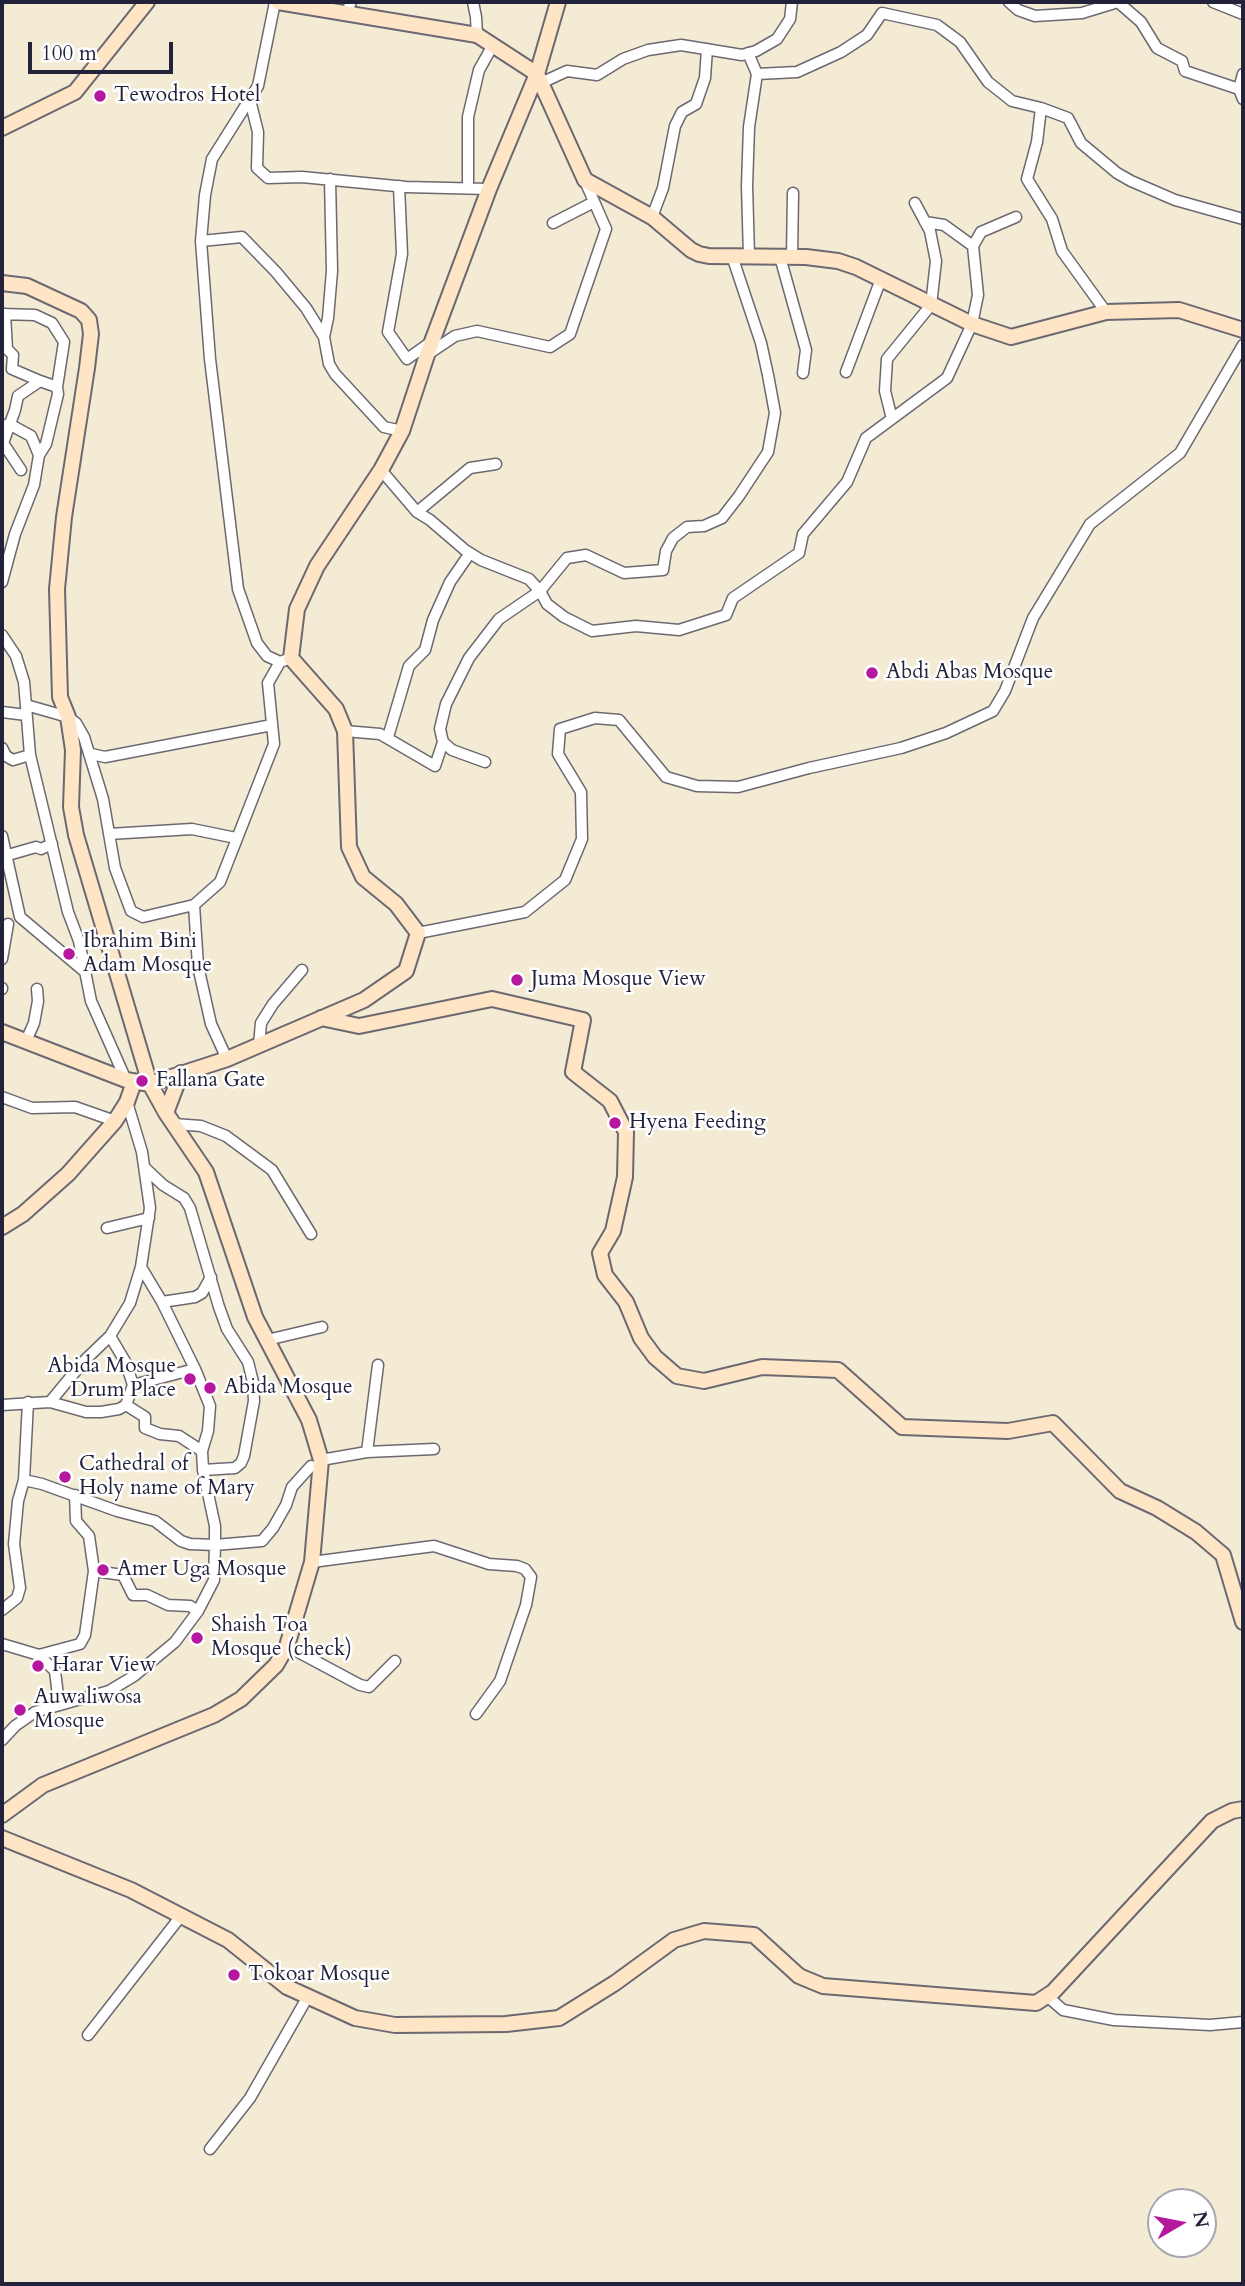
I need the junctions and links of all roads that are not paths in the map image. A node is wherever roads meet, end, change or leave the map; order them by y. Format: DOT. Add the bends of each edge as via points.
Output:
graph roads {
  1 [pos="146,2"];
  2 [pos="276,2"];
  3 [pos="473,2"];
  4 [pos="558,2"];
  5 [pos="792,2"];
  6 [pos="1009,2"];
  7 [pos="1118,2"];
  8 [pos="1213,2"];
  9 [pos="349,7"];
  10 [pos="1243,14"];
  11 [pos="477,35"];
  12 [pos="493,45"];
  13 [pos="706,49"];
  14 [pos="748,53"];
  15 [pos="757,74"];
  16 [pos="1243,74"];
  17 [pos="539,79"];
  18 [pos="1241,94"];
  19 [pos="250,100"];
  20 [pos="1041,108"];
  21 [pos="2,128"];
  22 [pos="330,179"];
  23 [pos="585,180"];
  24 [pos="399,186"];
  25 [pos="468,187"];
  26 [pos="489,189"];
  27 [pos="793,193"];
  28 [pos="594,202"];
  29 [pos="915,203"];
  30 [pos="652,217"];
  31 [pos="1016,217"];
  32 [pos="1243,219"];
  33 [pos="925,222"];
  34 [pos="553,223"];
  35 [pos="201,242"];
  36 [pos="973,246"];
  37 [pos="732,256"];
  38 [pos="749,256"];
  39 [pos="786,257"];
  40 [pos="881,279"];
  41 [pos="2,283"];
  42 [pos="931,305"];
  43 [pos="1106,312"];
  44 [pos="4,314"];
  45 [pos="972,324"];
  46 [pos="1243,330"];
  47 [pos="324,337"];
  48 [pos="434,340"];
  49 [pos="1243,345"];
  50 [pos="4,352"];
  51 [pos="427,355"];
  52 [pos="846,372"];
  53 [pos="803,373"];
  54 [pos="40,381"];
  55 [pos="57,387"];
  56 [pos="892,419"];
  57 [pos="6,425"];
  58 [pos="402,431"];
  59 [pos="39,455"];
  60 [pos="496,464"];
  61 [pos="21,470"];
  62 [pos="380,470"];
  63 [pos="417,512"];
  64 [pos="470,553"];
  65 [pos="2,582"];
  66 [pos="540,591"];
  67 [pos="2,635"];
  68 [pos="285,660"];
  69 [pos="26,710"];
  70 [pos="2,712"];
  71 [pos="68,717"];
  72 [pos="272,726"];
  73 [pos="345,731"];
  74 [pos="388,737"];
  75 [pos="443,742"];
  76 [pos="2,748"];
  77 [pos="91,754"];
  78 [pos="30,755"];
  79 [pos="485,762"];
  80 [pos="109,834"];
  81 [pos="2,836"];
  82 [pos="236,838"];
  83 [pos="52,844"];
  84 [pos="8,855"];
  85 [pos="194,905"];
  86 [pos="20,917"];
  87 [pos="5,925"];
  88 [pos="418,933"];
  89 [pos="2,959"];
  90 [pos="302,970"];
  91 [pos="85,971"];
  92 [pos="37,989"];
  93 [pos="319,1018"];
  94 [pos="2,1032"];
  95 [pos="26,1041"];
  96 [pos="259,1045"];
  97 [pos="227,1059"];
  98 [pos="181,1073"];
  99 [pos="130,1081"];
  100 [pos="150,1084"];
  101 [pos="2,1097"];
  102 [pos="127,1102"];
  103 [pos="170,1119"];
  104 [pos="115,1121"];
  105 [pos="145,1168"];
  106 [pos="149,1218"];
  107 [pos="2,1227"];
  108 [pos="107,1228"];
  109 [pos="311,1234"];
  110 [pos="141,1267"];
  111 [pos="211,1277"];
  112 [pos="162,1301"];
  113 [pos="322,1327"];
  114 [pos="110,1336"];
  115 [pos="267,1340"];
  116 [pos="379,1365"];
  117 [pos="195,1369"];
  118 [pos="133,1385"];
  119 [pos="28,1402"];
  120 [pos="50,1402"];
  121 [pos="2,1405"];
  122 [pos="126,1405"];
  123 [pos="434,1449"];
  124 [pos="202,1451"];
  125 [pos="367,1452"];
  126 [pos="316,1463"];
  127 [pos="203,1470"];
  128 [pos="24,1480"];
  129 [pos="75,1495"];
  130 [pos="215,1545"];
  131 [pos="312,1562"];
  132 [pos="94,1571"];
  133 [pos="2,1610"];
  134 [pos="198,1611"];
  135 [pos="1243,1622"];
  136 [pos="2,1644"];
  137 [pos="287,1646"];
  138 [pos="39,1655"];
  139 [pos="395,1661"];
  140 [pos="59,1704"];
  141 [pos="476,1714"];
  142 [pos="2,1740"];
  143 [pos="1243,1809"];
  144 [pos="2,1815"];
  145 [pos="2,1838"];
  146 [pos="181,1916"];
  147 [pos="1047,1996"];
  148 [pos="307,1998"];
  149 [pos="1243,2022"];
  150 [pos="88,2035"];
  151 [pos="210,2149"];
  1 -- 21 [label="street" via="75,92"];
  2 -- 9 [label="street"];
  2 -- 19 [label="street" via="258,86"];
  3 -- 11 [label="street"];
  4 -- 17 [label="street"];
  5 -- 14 [label="street" via="790,19 777,39"];
  6 -- 7 [label="street" via="1035,16 1082,13"];
  7 -- 18 [label="street" via="1141,22 1157,48 1182,61 1185,71"];
  8 -- 10 [label="street"];
  9 -- 11 [label="street"];
  11 -- 12 [label="street"];
  12 -- 17 [label="street"];
  12 -- 25 [label="street" via="479,70 468,117"];
  13 -- 14 [label="street"];
  13 -- 17 [label="street" via="648,50 597,75 567,71"];
  13 -- 30 [label="street" via="705,78 696,104 682,112 675,126 663,188"];
  14 -- 15 [label="street"];
  15 -- 20 [label="street" via="797,72 841,52 867,35 882,13 937,25 960,43 988,82 1012,101"];
  15 -- 38 [label="street" via="749,127"];
  16 -- 18 [label="street"];
  17 -- 23 [label="street"];
  17 -- 26 [label="street"];
  19 -- 22 [label="street" via="258,132 257,168 268,178"];
  19 -- 35 [label="street" via="212,159"];
  20 -- 32 [label="street" via="1068,118 1081,143 1130,181 1175,200"];
  20 -- 43 [label="street" via="1027,179 1052,219 1062,251"];
  22 -- 24 [label="street"];
  22 -- 47 [label="street" via="332,271"];
  23 -- 28 [label="street"];
  23 -- 30 [label="street"];
  24 -- 25 [label="street"];
  24 -- 48 [label="street" via="402,254 388,332 407,359"];
  25 -- 26 [label="street"];
  26 -- 48 [label="street"];
  27 -- 39 [label="street"];
  28 -- 34 [label="street"];
  28 -- 51 [label="street" via="606,229 570,334 550,347 477,331 455,335"];
  29 -- 33 [label="street"];
  30 -- 37 [label="street" via="699,254"];
  31 -- 36 [label="street" via="981,232"];
  33 -- 36 [label="street" via="944,225"];
  33 -- 42 [label="street" via="936,261"];
  35 -- 47 [label="street" via="242,237 306,308"];
  35 -- 68 [label="street" via="238,589 257,643 267,656"];
  36 -- 45 [label="street" via="978,295"];
  37 -- 38 [label="street"];
  37 -- 66 [label="street" via="761,343 775,413 768,452 722,518 687,527 673,538 663,570 624,573 586,555 576,556 567,558"];
  38 -- 39 [label="street"];
  39 -- 40 [label="street" via="838,261"];
  39 -- 53 [label="street" via="806,350"];
  40 -- 42 [label="street"];
  40 -- 52 [label="street"];
  41 -- 71 [label="street" via="27,286 81,311 89,320 87,368 57,589 60,698"];
  42 -- 45 [label="street"];
  42 -- 56 [label="street" via="887,359 885,391"];
  43 -- 45 [label="street" via="1011,337"];
  43 -- 46 [label="street" via="1179,310"];
  44 -- 50 [label="street"];
  44 -- 55 [label="street" via="34,315 52,323 64,342"];
  45 -- 56 [label="street" via="947,378"];
  47 -- 58 [label="street" via="335,374 384,427"];
  48 -- 51 [label="street"];
  49 -- 88 [label="street" via="1180,453 1090,524 1033,618 993,711 901,748 738,787 697,786 666,777 619,720 595,718 560,729 558,754 580,792 582,839 565,880 524,912"];
  50 -- 54 [label="street" via="13,355 12,369"];
  51 -- 58 [label="street"];
  54 -- 55 [label="street"];
  54 -- 57 [label="street" via="18,396"];
  55 -- 59 [label="street" via="46,444"];
  56 -- 66 [label="street" via="866,439 847,482 803,534 799,553 733,598 726,615 679,630 636,626 592,631 547,604"];
  57 -- 59 [label="street" via="31,436"];
  57 -- 61 [label="street" via="2,443"];
  58 -- 62 [label="street"];
  59 -- 65 [label="street" via="34,485"];
  60 -- 63 [label="street" via="470,468"];
  62 -- 63 [label="street"];
  62 -- 68 [label="street" via="317,566 297,609"];
  63 -- 64 [label="street"];
  64 -- 66 [label="street" via="529,579"];
  64 -- 74 [label="street" via="450,582 425,650 409,666"];
  66 -- 75 [label="street" via="499,619 469,658 446,704 440,729"];
  67 -- 69 [label="street" via="16,656"];
  68 -- 72 [label="street" via="268,683"];
  68 -- 73 [label="street" via="337,709"];
  69 -- 70 [label="street"];
  69 -- 71 [label="street"];
  69 -- 78 [label="street"];
  71 -- 77 [label="street" via="76,723"];
  71 -- 100 [label="street" via="76,835"];
  72 -- 77 [label="street" via="105,757"];
  72 -- 82 [label="street" via="274,744"];
  73 -- 74 [label="street"];
  73 -- 88 [label="street" via="349,847 363,877 396,904"];
  74 -- 75 [label="street" via="435,766"];
  75 -- 79 [label="street"];
  76 -- 78 [label="street" via="13,760"];
  77 -- 80 [label="street"];
  78 -- 83 [label="street"];
  80 -- 82 [label="street" via="192,829"];
  80 -- 85 [label="street" via="115,868 131,911 143,916"];
  81 -- 84 [label="street"];
  82 -- 85 [label="street" via="220,882"];
  83 -- 84 [label="street"];
  83 -- 91 [label="street"];
  84 -- 86 [label="street"];
  85 -- 97 [label="street" via="198,966 208,1013"];
  86 -- 87 [label="street"];
  86 -- 91 [label="street"];
  87 -- 89 [label="street"];
  88 -- 93 [label="street" via="406,971 364,1000"];
  90 -- 96 [label="street" via="261,1023"];
  91 -- 99 [label="street" via="91,1001"];
  92 -- 95 [label="street" via="34,1023"];
  93 -- 96 [label="street"];
  93 -- 135 [label="street" via="359,1026 492,999 583,1020 573,1072 610,1101 626,1132 625,1177 613,1231 600,1253 604,1275 626,1302 641,1338 655,1357 677,1376 704,1381 762,1367 838,1370 902,1427 1007,1431 1053,1423 1120,1491 1196,1532 1223,1555"];
  94 -- 95 [label="street"];
  95 -- 99 [label="street"];
  96 -- 97 [label="street"];
  97 -- 98 [label="street"];
  98 -- 100 [label="street"];
  98 -- 103 [label="street"];
  99 -- 100 [label="street"];
  99 -- 102 [label="street"];
  100 -- 103 [label="street"];
  101 -- 104 [label="street" via="32,1108 75,1107"];
  102 -- 104 [label="street"];
  102 -- 105 [label="street"];
  103 -- 109 [label="street" via="226,1136 272,1170"];
  103 -- 115 [label="street" via="206,1172"];
  104 -- 107 [label="street" via="68,1174"];
  105 -- 106 [label="street"];
  105 -- 111 [label="street" via="184,1198"];
  106 -- 108 [label="street"];
  106 -- 110 [label="street"];
  110 -- 112 [label="street"];
  110 -- 114 [label="street" via="130,1303"];
  111 -- 112 [label="street" via="195,1297"];
  111 -- 127 [label="street" via="227,1329 248,1362 254,1401 241,1463 235,1468"];
  112 -- 117 [label="street"];
  113 -- 115 [label="street"];
  114 -- 118 [label="street"];
  114 -- 120 [label="street"];
  115 -- 126 [label="street" via="309,1420"];
  116 -- 125 [label="street"];
  117 -- 118 [label="street"];
  117 -- 124 [label="street" via="210,1406"];
  118 -- 122 [label="street"];
  119 -- 120 [label="street"];
  119 -- 121 [label="street"];
  119 -- 128 [label="street"];
  120 -- 122 [label="street" via="86,1412"];
  122 -- 124 [label="street" via="145,1417 145,1428 179,1436"];
  123 -- 125 [label="street"];
  124 -- 127 [label="street"];
  125 -- 126 [label="street"];
  126 -- 130 [label="street" via="292,1486 286,1505 262,1541"];
  126 -- 131 [label="street"];
  127 -- 130 [label="street"];
  128 -- 129 [label="street"];
  128 -- 133 [label="street" via="14,1544 20,1588 17,1598"];
  129 -- 130 [label="street" via="155,1521 181,1541"];
  129 -- 132 [label="street" via="76,1521 89,1536"];
  130 -- 134 [label="street" via="214,1580"];
  131 -- 137 [label="street"];
  131 -- 141 [label="street" via="434,1546 489,1564 525,1569 531,1577 526,1605 500,1681"];
  132 -- 134 [label="street" via="123,1575 133,1595 154,1596 168,1605"];
  132 -- 138 [label="street" via="80,1644"];
  134 -- 140 [label="street" via="175,1642 134,1676 109,1691"];
  136 -- 138 [label="street"];
  137 -- 139 [label="street" via="369,1687"];
  137 -- 144 [label="street" via="276,1665 242,1699 214,1715 43,1785"];
  138 -- 140 [label="street" via="55,1671"];
  140 -- 142 [label="street" via="35,1712"];
  143 -- 147 [label="street" via="1212,1821"];
  145 -- 146 [label="street" via="131,1890"];
  146 -- 148 [label="street" via="228,1940"];
  146 -- 150 [label="street"];
  147 -- 148 [label="street" via="1036,2003 823,1986 799,1976 754,1935 704,1931 674,1940 559,2018 506,2024 395,2025 355,2018"];
  147 -- 149 [label="street" via="1063,2010 1114,2020 1210,2025"];
  148 -- 151 [label="street" via="250,2098"];
}
